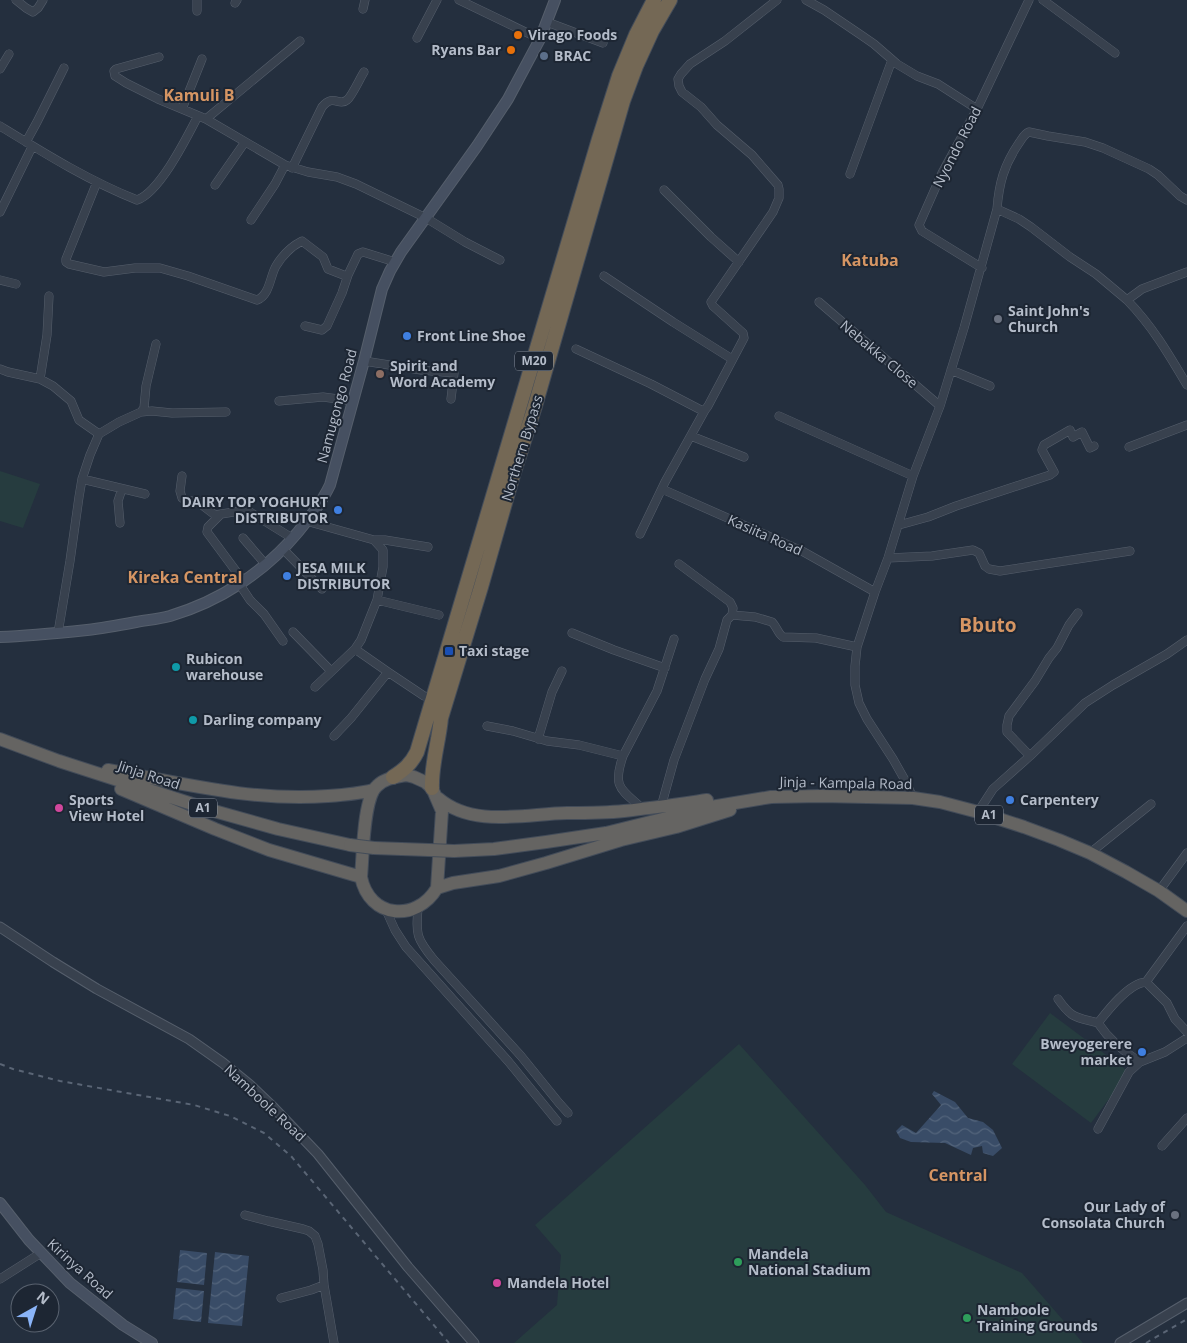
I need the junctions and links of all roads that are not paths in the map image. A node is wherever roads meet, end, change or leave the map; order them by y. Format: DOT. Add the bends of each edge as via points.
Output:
graph roads {
  1 [pos="16,0"];
  2 [pos="43,0"];
  3 [pos="197,0"];
  4 [pos="365,0"];
  5 [pos="438,0"];
  6 [pos="459,0"];
  7 [pos="555,0"];
  8 [pos="654,0"];
  9 [pos="670,0"];
  10 [pos="777,0"];
  11 [pos="806,0"];
  12 [pos="1029,0"];
  13 [pos="1042,0"];
  14 [pos="364,9"];
  15 [pos="198,11"];
  16 [pos="547,22"];
  17 [pos="416,38"];
  18 [pos="540,39"];
  19 [pos="300,41"];
  20 [pos="603,43"];
  21 [pos="1115,53"];
  22 [pos="9,54"];
  23 [pos="159,57"];
  24 [pos="202,60"];
  25 [pos="892,60"];
  26 [pos="64,68"];
  27 [pos="0,69"];
  28 [pos="364,72"];
  29 [pos="977,109"];
  30 [pos="182,110"];
  31 [pos="198,116"];
  32 [pos="206,119"];
  33 [pos="0,126"];
  34 [pos="245,142"];
  35 [pos="29,144"];
  36 [pos="289,166"];
  37 [pos="850,174"];
  38 [pos="97,182"];
  39 [pos="215,185"];
  40 [pos="664,190"];
  41 [pos="1187,200"];
  42 [pos="997,209"];
  43 [pos="0,212"];
  44 [pos="426,218"];
  45 [pos="251,220"];
  46 [pos="500,260"];
  47 [pos="395,262"];
  48 [pos="739,262"];
  49 [pos="982,268"];
  50 [pos="1187,272"];
  51 [pos="348,275"];
  52 [pos="604,276"];
  53 [pos="0,280"];
  54 [pos="16,284"];
  55 [pos="49,296"];
  56 [pos="1127,300"];
  57 [pos="818,302"];
  58 [pos="305,326"];
  59 [pos="156,344"];
  60 [pos="576,349"];
  61 [pos="732,359"];
  62 [pos="364,361"];
  63 [pos="0,368"];
  64 [pos="951,370"];
  65 [pos="40,378"];
  66 [pos="1187,385"];
  67 [pos="990,386"];
  68 [pos="451,400"];
  69 [pos="279,401"];
  70 [pos="353,401"];
  71 [pos="940,406"];
  72 [pos="705,410"];
  73 [pos="142,412"];
  74 [pos="226,412"];
  75 [pos="779,416"];
  76 [pos="1187,425"];
  77 [pos="99,434"];
  78 [pos="691,436"];
  79 [pos="1094,446"];
  80 [pos="1129,447"];
  81 [pos="744,457"];
  82 [pos="182,476"];
  83 [pos="913,476"];
  84 [pos="82,479"];
  85 [pos="122,489"];
  86 [pos="662,489"];
  87 [pos="145,494"];
  88 [pos="220,515"];
  89 [pos="306,521"];
  90 [pos="120,523"];
  91 [pos="899,525"];
  92 [pos="640,534"];
  93 [pos="243,538"];
  94 [pos="292,538"];
  95 [pos="374,540"];
  96 [pos="428,547"];
  97 [pos="283,548"];
  98 [pos="1130,551"];
  99 [pos="888,558"];
  100 [pos="679,564"];
  101 [pos="266,565"];
  102 [pos="242,584"];
  103 [pos="322,588"];
  104 [pos="875,592"];
  105 [pos="377,600"];
  106 [pos="1078,613"];
  107 [pos="439,615"];
  108 [pos="732,615"];
  109 [pos="293,632"];
  110 [pos="58,633"];
  111 [pos="572,633"];
  112 [pos="0,637"];
  113 [pos="674,639"];
  114 [pos="1187,640"];
  115 [pos="283,641"];
  116 [pos="857,647"];
  117 [pos="355,649"];
  118 [pos="665,668"];
  119 [pos="331,671"];
  120 [pos="562,671"];
  121 [pos="388,672"];
  122 [pos="315,687"];
  123 [pos="424,696"];
  124 [pos="487,726"];
  125 [pos="334,736"];
  126 [pos="0,739"];
  127 [pos="538,739"];
  128 [pos="623,756"];
  129 [pos="1030,756"];
  130 [pos="59,761"];
  131 [pos="393,777"];
  132 [pos="373,790"];
  133 [pos="434,792"];
  134 [pos="771,797"];
  135 [pos="913,798"];
  136 [pos="1150,804"];
  137 [pos="661,807"];
  138 [pos="644,808"];
  139 [pos="978,812"];
  140 [pos="429,850"];
  141 [pos="1090,853"];
  142 [pos="1187,853"];
  143 [pos="361,877"];
  144 [pos="436,888"];
  145 [pos="1159,891"];
  146 [pos="418,907"];
  147 [pos="386,910"];
  148 [pos="1187,911"];
  149 [pos="1187,926"];
  150 [pos="0,927"];
  151 [pos="1146,982"];
  152 [pos="1058,999"];
  153 [pos="1098,1023"];
  154 [pos="1187,1032"];
  155 [pos="1187,1038"];
  156 [pos="1140,1062"];
  157 [pos="568,1112"];
  158 [pos="1187,1118"];
  159 [pos="557,1121"];
  160 [pos="1098,1129"];
  161 [pos="1162,1146"];
  162 [pos="0,1204"];
  163 [pos="245,1214"];
  164 [pos="41,1254"];
  165 [pos="0,1279"];
  166 [pos="324,1285"];
  167 [pos="281,1298"];
  168 [pos="1187,1303"];
  169 [pos="152,1343"];
  170 [pos="334,1343"];
  171 [pos="474,1343"];
  172 [pos="1120,1343"];
  1 -- 2 [label="street" via="33,12"];
  3 -- 15 [label="street"];
  4 -- 14 [label="street"];
  5 -- 17 [label="street"];
  6 -- 18 [label="street"];
  7 -- 16 [label="main road, Namugongo Road"];
  8 -- 131 [label="highway, Northern Bypass / M20" via="636,35 599,139 420,744 412,762"];
  9 -- 133 [label="highway, Northern Bypass / M20" via="652,31 623,101 441,718 432,778"];
  10 -- 48 [label="street" via="690,64 678,79 682,92 752,154 778,185 779,198 772,212"];
  11 -- 25 [label="street" via="874,44"];
  12 -- 29 [label="street, Nyondo Road"];
  13 -- 21 [label="street"];
  16 -- 18 [label="main road, Namugongo Road"];
  16 -- 20 [label="street"];
  18 -- 44 [label="main road, Namugongo Road" via="508,99"];
  19 -- 32 [label="street"];
  22 -- 27 [label="street"];
  23 -- 30 [label="street" via="116,69 114,74"];
  24 -- 30 [label="street"];
  25 -- 29 [label="street"];
  25 -- 37 [label="street"];
  26 -- 35 [label="street"];
  28 -- 36 [label="street" via="348,100 330,100 322,107"];
  29 -- 49 [label="street, Nyondo Road" via="942,173 919,226"];
  30 -- 31 [label="street"];
  31 -- 32 [label="street"];
  31 -- 38 [label="street" via="163,175 142,198 137,200"];
  32 -- 34 [label="street"];
  33 -- 35 [label="street"];
  34 -- 36 [label="street"];
  34 -- 39 [label="street"];
  35 -- 38 [label="street"];
  35 -- 43 [label="street"];
  36 -- 44 [label="street" via="356,184"];
  36 -- 45 [label="street"];
  38 -- 51 [label="street" via="66,259 69,264 104,272 160,268 258,300 263,296 276,266 295,244 302,241 323,257 328,269"];
  40 -- 48 [label="street"];
  41 -- 42 [label="street" via="1153,172 1103,148 1029,132 1007,162"];
  42 -- 49 [label="street"];
  42 -- 56 [label="street" via="1031,227"];
  44 -- 46 [label="street"];
  44 -- 47 [label="main road, Namugongo Road"];
  47 -- 51 [label="street" via="360,252"];
  47 -- 62 [label="main road, Namugongo Road" via="382,289"];
  48 -- 61 [label="street" via="711,302 743,333 744,338"];
  49 -- 64 [label="street"];
  50 -- 56 [label="street" via="1142,289"];
  51 -- 58 [label="street" via="327,326 322,330"];
  52 -- 61 [label="street"];
  53 -- 54 [label="street"];
  55 -- 65 [label="street"];
  56 -- 66 [label="street" via="1163,344"];
  57 -- 71 [label="street, Nebakka Close"];
  59 -- 73 [label="street"];
  60 -- 72 [label="street"];
  61 -- 72 [label="street"];
  62 -- 68 [label="street" via="454,373"];
  62 -- 70 [label="main road, Namugongo Road"];
  63 -- 65 [label="street"];
  64 -- 67 [label="street"];
  64 -- 71 [label="street"];
  65 -- 77 [label="street" via="68,398 79,420"];
  69 -- 70 [label="street" via="323,398"];
  70 -- 89 [label="main road, Namugongo Road" via="330,485"];
  71 -- 83 [label="street"];
  72 -- 78 [label="street"];
  73 -- 74 [label="street"];
  73 -- 77 [label="street"];
  75 -- 83 [label="street"];
  76 -- 80 [label="street"];
  77 -- 84 [label="street"];
  78 -- 81 [label="street"];
  78 -- 86 [label="street"];
  79 -- 91 [label="street" via="1090,448 1082,432 1073,437 1070,430 1044,445 1042,450 1054,472 1050,475"];
  82 -- 88 [label="street" via="182,498 198,502 210,513"];
  83 -- 91 [label="street"];
  84 -- 85 [label="street"];
  84 -- 110 [label="street"];
  85 -- 87 [label="street"];
  85 -- 90 [label="street" via="118,507"];
  86 -- 92 [label="street"];
  86 -- 104 [label="street, Kasiita Road" via="802,551"];
  88 -- 94 [label="street" via="246,510"];
  88 -- 102 [label="street" via="206,531"];
  89 -- 94 [label="main road, Namugongo Road"];
  89 -- 95 [label="street"];
  91 -- 99 [label="street"];
  93 -- 101 [label="street"];
  94 -- 97 [label="main road, Namugongo Road"];
  95 -- 96 [label="street"];
  95 -- 105 [label="street" via="383,550"];
  97 -- 101 [label="main road, Namugongo Road"];
  97 -- 103 [label="street"];
  98 -- 99 [label="street" via="1000,570 989,570 979,553 973,550"];
  99 -- 104 [label="street"];
  100 -- 108 [label="street" via="730,602"];
  101 -- 102 [label="main road, Namugongo Road"];
  102 -- 110 [label="main road, Namugongo Road" via="169,616 116,627"];
  102 -- 115 [label="street" via="250,600"];
  104 -- 116 [label="street"];
  105 -- 107 [label="street"];
  105 -- 117 [label="street"];
  106 -- 129 [label="street" via="1035,682 1009,716 1007,732"];
  108 -- 116 [label="street" via="772,622 783,637 816,638"];
  108 -- 137 [label="street" via="727,620 674,760"];
  109 -- 119 [label="street"];
  110 -- 112 [label="main road, Namugongo Road"];
  111 -- 118 [label="street"];
  113 -- 118 [label="street"];
  114 -- 129 [label="street" via="1085,703"];
  116 -- 135 [label="street" via="855,685 859,703"];
  117 -- 119 [label="street"];
  117 -- 121 [label="street"];
  118 -- 128 [label="street" via="657,691"];
  119 -- 122 [label="street"];
  120 -- 127 [label="street"];
  121 -- 123 [label="street"];
  121 -- 125 [label="street"];
  124 -- 127 [label="street"];
  126 -- 130 [label="highway, Jinja Road / A1"];
  127 -- 128 [label="street"];
  128 -- 138 [label="street" via="619,785"];
  129 -- 139 [label="street" via="993,789"];
  130 -- 132 [label="highway" via="248,795 303,798"];
  130 -- 140 [label="highway, Jinja Road / A1, bridge" via="278,829 350,845"];
  130 -- 143 [label="highway" via="247,842"];
  131 -- 132 [label="highway"];
  131 -- 133 [label="highway" via="414,776"];
  132 -- 143 [label="highway" via="368,807"];
  133 -- 138 [label="highway" via="456,810 498,817"];
  133 -- 144 [label="highway" via="442,810"];
  134 -- 135 [label="highway, Jinja - Kampala Road / A1"];
  134 -- 137 [label="highway" via="734,797"];
  134 -- 140 [label="highway, Jinja - Kampala Road / A1, bridge" via="711,807 606,833 537,844 494,849"];
  134 -- 144 [label="highway" via="499,876"];
  135 -- 139 [label="highway, Jinja - Kampala Road / A1"];
  136 -- 141 [label="street"];
  137 -- 138 [label="highway"];
  139 -- 141 [label="highway, Jinja - Kampala Road / A1"];
  141 -- 145 [label="highway, Jinja - Kampala Road / A1"];
  142 -- 145 [label="street"];
  143 -- 147 [label="highway" via="372,901"];
  144 -- 146 [label="highway"];
  145 -- 148 [label="highway, Jinja - Kampala Road / A1"];
  146 -- 147 [label="highway" via="400,912"];
  146 -- 157 [label="street" via="418,939 424,948"];
  147 -- 159 [label="street" via="406,947"];
  149 -- 151 [label="street"];
  150 -- 171 [label="street, Namboole Road" via="53,962 189,1039 250,1085 318,1154 408,1267"];
  151 -- 153 [label="street" via="1139,983 1120,998"];
  151 -- 154 [label="street" via="1167,1003"];
  152 -- 153 [label="street" via="1072,1015"];
  153 -- 156 [label="street" via="1121,1048"];
  155 -- 156 [label="street"];
  156 -- 160 [label="street" via="1127,1075"];
  158 -- 161 [label="street"];
  162 -- 164 [label="main road, Kirinya Road"];
  163 -- 166 [label="street" via="303,1229 315,1236"];
  164 -- 165 [label="street"];
  164 -- 169 [label="main road, Kirinya Road" via="70,1283 123,1326"];
  166 -- 167 [label="street"];
  166 -- 170 [label="street"];
  168 -- 172 [label="street"];
}
